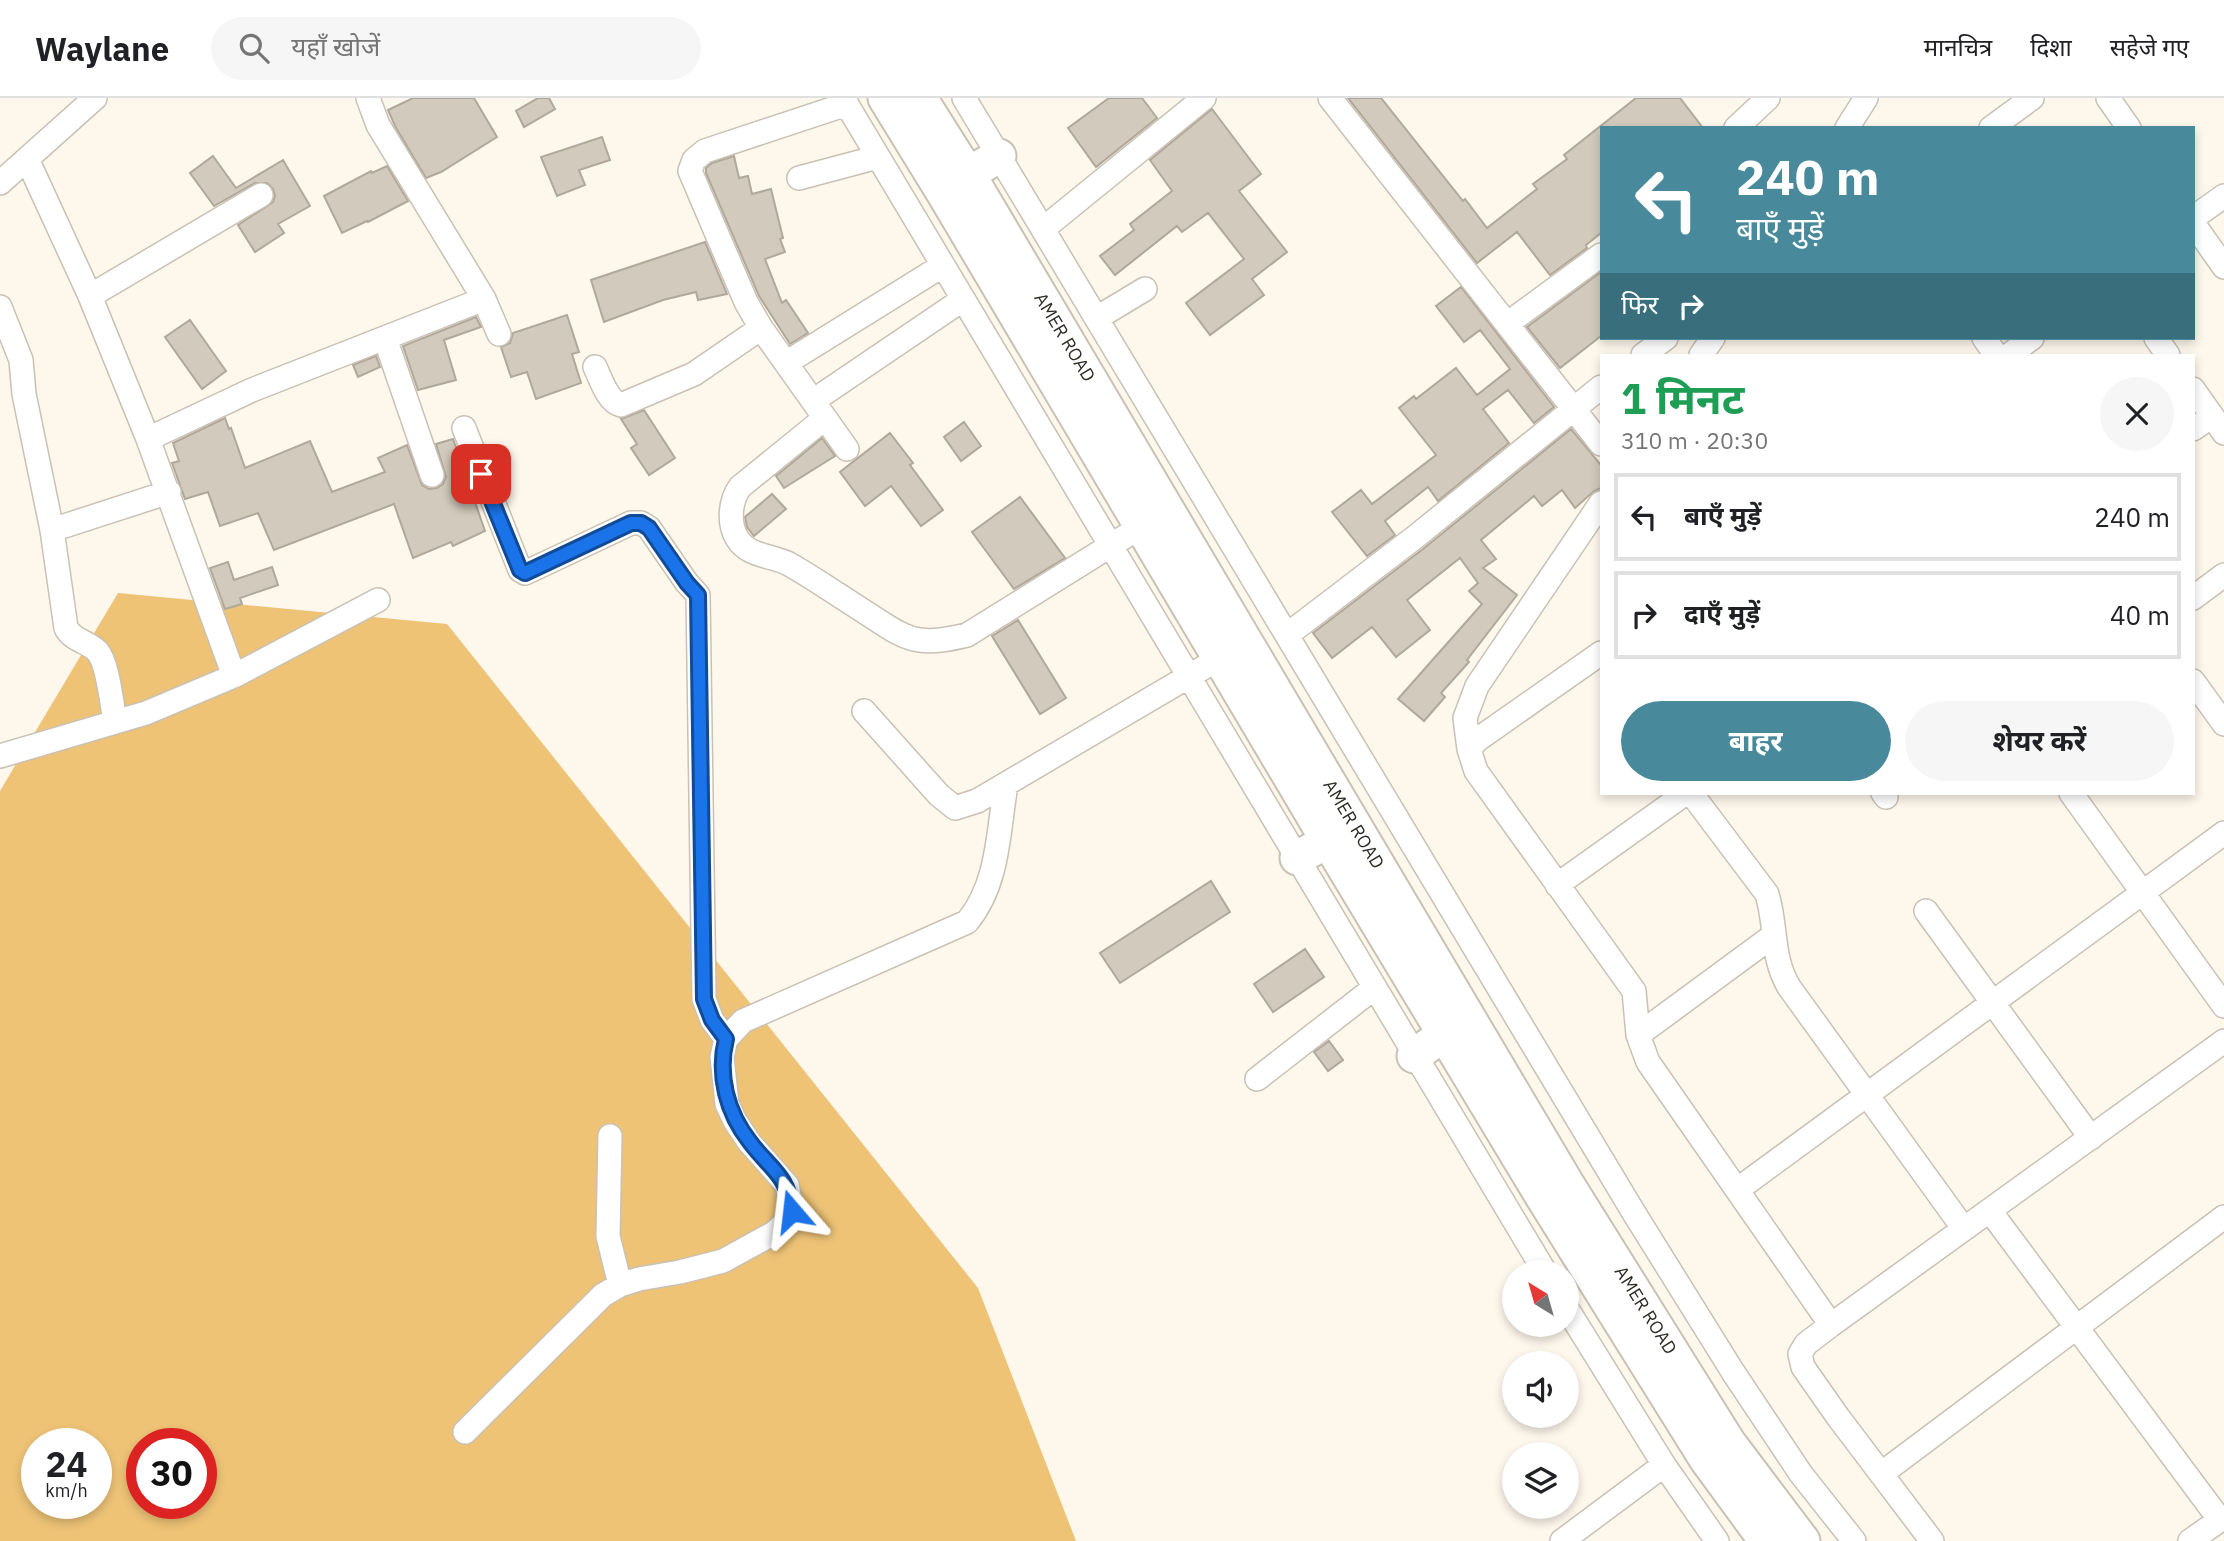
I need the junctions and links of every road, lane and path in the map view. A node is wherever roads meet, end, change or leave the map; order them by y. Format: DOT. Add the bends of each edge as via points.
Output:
graph roads {
  1 [pos="95,98"];
  2 [pos="368,98"];
  3 [pos="885,98"];
  4 [pos="920,98"];
  5 [pos="964,98"];
  6 [pos="1204,98"];
  7 [pos="1330,98"];
  8 [pos="1768,98"];
  9 [pos="1866,98"];
  10 [pos="2032,98"];
  11 [pos="2108,98"];
  12 [pos="845,101"];
  13 [pos="1738,126"];
  14 [pos="1848,126"];
  15 [pos="1994,126"];
  16 [pos="2128,126"];
  17 [pos="999,156"];
  18 [pos="878,157"];
  19 [pos="27,159"];
  20 [pos="968,174"];
  21 [pos="799,178"];
  22 [pos="0,183"];
  23 [pos="261,195"];
  24 [pos="2224,196"];
  25 [pos="2195,218"];
  26 [pos="2195,223"];
  27 [pos="1043,229"];
  28 [pos="1600,256"];
  29 [pos="942,266"];
  30 [pos="2224,267"];
  31 [pos="1145,289"];
  32 [pos="90,296"];
  33 [pos="484,299"];
  34 [pos="962,300"];
  35 [pos="0,307"];
  36 [pos="1097,318"];
  37 [pos="1507,324"];
  38 [pos="761,328"];
  39 [pos="499,334"];
  40 [pos="385,338"];
  41 [pos="1663,340"];
  42 [pos="2029,340"];
  43 [pos="1644,354"];
  44 [pos="2010,354"];
  45 [pos="786,363"];
  46 [pos="594,367"];
  47 [pos="1600,388"];
  48 [pos="2195,392"];
  49 [pos="1573,409"];
  50 [pos="819,410"];
  51 [pos="2218,424"];
  52 [pos="464,428"];
  53 [pos="2195,429"];
  54 [pos="148,439"];
  55 [pos="1600,443"];
  56 [pos="847,449"];
  57 [pos="432,475"];
  58 [pos="169,492"];
  59 [pos="1600,504"];
  60 [pos="1142,526"];
  61 [pos="52,530"];
  62 [pos="1110,545"];
  63 [pos="2224,575"];
  64 [pos="2195,597"];
  65 [pos="378,600"];
  66 [pos="1287,635"];
  67 [pos="1220,658"];
  68 [pos="1598,662"];
  69 [pos="234,676"];
  70 [pos="1188,676"];
  71 [pos="2195,684"];
  72 [pos="864,711"];
  73 [pos="115,722"];
  74 [pos="2224,724"];
  75 [pos="1469,749"];
  76 [pos="0,756"];
  77 [pos="1006,785"];
  78 [pos="1686,795"];
  79 [pos="1691,795"];
  80 [pos="2072,795"];
  81 [pos="2224,833"];
  82 [pos="1328,841"];
  83 [pos="1297,858"];
  84 [pos="1558,885"];
  85 [pos="2142,894"];
  86 [pos="1926,911"];
  87 [pos="1774,935"];
  88 [pos="1374,988"];
  89 [pos="1993,1003"];
  90 [pos="2224,1006"];
  91 [pos="1444,1034"];
  92 [pos="1638,1035"];
  93 [pos="726,1039"];
  94 [pos="2224,1041"];
  95 [pos="1414,1056"];
  96 [pos="1257,1080"];
  97 [pos="1868,1094"];
  98 [pos="610,1136"];
  99 [pos="2091,1138"];
  100 [pos="1737,1190"];
  101 [pos="1990,1211"];
  102 [pos="2224,1217"];
  103 [pos="1964,1229"];
  104 [pos="1538,1260"];
  105 [pos="620,1285"];
  106 [pos="1831,1325"];
  107 [pos="2077,1327"];
  108 [pos="1579,1328"];
  109 [pos="465,1432"];
  110 [pos="1664,1465"];
  111 [pos="1881,1474"];
  112 [pos="2222,1518"];
  113 [pos="1562,1541"];
  114 [pos="1717,1541"];
  115 [pos="1766,1541"];
  116 [pos="1803,1541"];
  117 [pos="1854,1541"];
  118 [pos="1932,1541"];
  119 [pos="2190,1541"];
  1 -- 19 [label="street"];
  2 -- 33 [label="street" via="378,125"];
  3 -- 60 [label="highway, AMER ROAD"];
  4 -- 20 [label="highway, AMER ROAD"];
  5 -- 17 [label="street"];
  6 -- 27 [label="street"];
  7 -- 37 [label="street"];
  8 -- 13 [label="street"];
  9 -- 14 [label="street"];
  10 -- 15 [label="street"];
  11 -- 16 [label="street"];
  12 -- 18 [label="street"];
  12 -- 38 [label="street" via="705,151 694,160 690,171"];
  17 -- 20 [label="highway"];
  17 -- 27 [label="street"];
  18 -- 21 [label="street"];
  18 -- 29 [label="street"];
  19 -- 22 [label="street"];
  19 -- 32 [label="street"];
  20 -- 116 [label="highway, AMER ROAD" via="1566,1182 1729,1443"];
  23 -- 32 [label="street"];
  24 -- 25 [label="street"];
  26 -- 30 [label="street"];
  27 -- 36 [label="street"];
  28 -- 37 [label="street"];
  29 -- 34 [label="street"];
  29 -- 45 [label="street"];
  31 -- 36 [label="street"];
  32 -- 54 [label="street"];
  33 -- 39 [label="street"];
  33 -- 40 [label="street"];
  34 -- 50 [label="street"];
  34 -- 62 [label="street"];
  35 -- 61 [label="street" via="21,360"];
  36 -- 66 [label="street"];
  37 -- 49 [label="street"];
  38 -- 45 [label="street"];
  38 -- 46 [label="street" via="694,374 621,405 611,399"];
  40 -- 54 [label="street" via="252,390"];
  40 -- 57 [label="street"];
  41 -- 43 [label="street"];
  42 -- 44 [label="street"];
  45 -- 50 [label="street"];
  47 -- 49 [label="street"];
  48 -- 51 [label="street"];
  49 -- 55 [label="street"];
  49 -- 66 [label="street"];
  50 -- 56 [label="street"];
  50 -- 62 [label="street" via="733,496 734,530 738,540 754,553 787,563 900,635 932,641 967,635"];
  51 -- 53 [label="street"];
  52 -- 93 [label="street" via="520,570 525,573 631,523 641,523 698,595 704,999"];
  54 -- 58 [label="street"];
  58 -- 61 [label="street"];
  58 -- 69 [label="street"];
  59 -- 75 [label="street" via="1477,687 1465,718"];
  60 -- 62 [label="street"];
  60 -- 67 [label="highway, AMER ROAD"];
  61 -- 73 [label="street" via="66,628 103,659"];
  62 -- 70 [label="street"];
  63 -- 64 [label="street"];
  65 -- 69 [label="street"];
  66 -- 117 [label="street" via="1627,1202 1801,1474"];
  67 -- 70 [label="street"];
  67 -- 82 [label="highway, AMER ROAD"];
  68 -- 75 [label="street"];
  69 -- 73 [label="street"];
  70 -- 77 [label="street"];
  70 -- 83 [label="street"];
  71 -- 74 [label="street"];
  72 -- 77 [label="street" via="955,808"];
  73 -- 76 [label="street"];
  75 -- 84 [label="street" via="1476,771"];
  77 -- 93 [label="street" via="986,891 967,922 743,1021"];
  78 -- 84 [label="street"];
  79 -- 87 [label="street" via="1767,894"];
  80 -- 85 [label="street"];
  81 -- 85 [label="street"];
  82 -- 83 [label="highway"];
  82 -- 91 [label="highway, AMER ROAD"];
  83 -- 88 [label="street"];
  84 -- 92 [label="street" via="1634,991"];
  85 -- 89 [label="street"];
  85 -- 90 [label="street"];
  86 -- 89 [label="street"];
  87 -- 92 [label="street"];
  87 -- 97 [label="street" via="1779,971"];
  88 -- 95 [label="street"];
  88 -- 96 [label="street"];
  89 -- 97 [label="street"];
  89 -- 99 [label="street"];
  91 -- 95 [label="highway"];
  91 -- 115 [label="highway, AMER ROAD" via="1706,1459"];
  92 -- 100 [label="street" via="1648,1062"];
  93 -- 105 [label="street" via="722,1057 727,1104 749,1142 787,1185 792,1211 774,1233 723,1261"];
  94 -- 99 [label="street"];
  95 -- 104 [label="street"];
  97 -- 100 [label="street"];
  97 -- 103 [label="street"];
  98 -- 105 [label="street" via="608,1236"];
  99 -- 101 [label="street"];
  100 -- 106 [label="street"];
  101 -- 103 [label="street"];
  101 -- 107 [label="street"];
  102 -- 107 [label="street"];
  103 -- 106 [label="street"];
  105 -- 109 [label="street" via="603,1295"];
  106 -- 111 [label="street" via="1806,1344 1800,1354 1803,1367"];
  107 -- 111 [label="street"];
  107 -- 112 [label="street"];
  108 -- 110 [label="street"];
  110 -- 113 [label="street"];
  110 -- 114 [label="street"];
  111 -- 118 [label="street"];
  112 -- 119 [label="street"];
}
